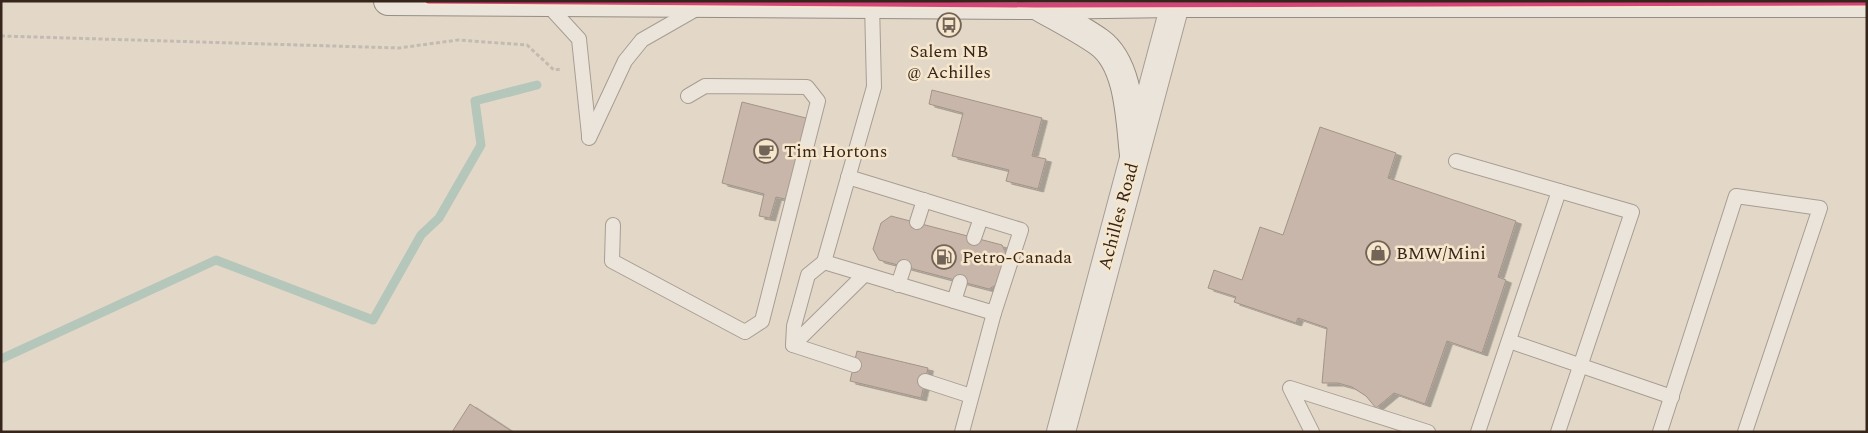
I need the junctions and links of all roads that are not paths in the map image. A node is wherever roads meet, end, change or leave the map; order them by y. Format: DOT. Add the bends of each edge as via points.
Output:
graph roads {
  1 [pos="388,1"];
  2 [pos="545,2"];
  3 [pos="1176,2"];
  4 [pos="706,3"];
  5 [pos="872,4"];
  6 [pos="1867,4"];
  7 [pos="1036,5"];
  8 [pos="688,96"];
  9 [pos="1134,156"];
  10 [pos="1456,161"];
  11 [pos="848,177"];
  12 [pos="1560,191"];
  13 [pos="924,200"];
  14 [pos="981,218"];
  15 [pos="917,222"];
  16 [pos="612,225"];
  17 [pos="974,238"];
  18 [pos="824,262"];
  19 [pos="904,267"];
  20 [pos="864,274"];
  21 [pos="960,282"];
  22 [pos="898,285"];
  23 [pos="954,301"];
  24 [pos="994,313"];
  25 [pos="1509,341"];
  26 [pos="793,344"];
  27 [pos="854,365"];
  28 [pos="1580,365"];
  29 [pos="925,381"];
  30 [pos="971,396"];
  31 [pos="1672,397"];
  32 [pos="962,432"];
  33 [pos="1061,432"];
  34 [pos="1312,432"];
  35 [pos="1428,432"];
  36 [pos="1478,432"];
  37 [pos="1558,432"];
  38 [pos="1660,432"];
  39 [pos="1745,432"];
  1 -- 2 [label="main road"];
  2 -- 4 [label="main road"];
  2 -- 4 [label="lane" via="579,39 589,138 625,61 642,40"];
  3 -- 6 [label="main road"];
  3 -- 7 [label="main road"];
  3 -- 9 [label="main road, Achilles Road"];
  4 -- 5 [label="main road"];
  5 -- 7 [label="main road"];
  5 -- 11 [label="lane" via="874,87"];
  7 -- 9 [label="main road" via="1100,42 1113,57 1126,87"];
  8 -- 16 [label="lane" via="704,86 807,87 818,101 762,321 745,332 612,261"];
  9 -- 33 [label="main road, Achilles Road"];
  10 -- 12 [label="lane"];
  11 -- 13 [label="lane"];
  11 -- 18 [label="lane"];
  12 -- 25 [label="lane"];
  12 -- 28 [label="lane" via="1632,212"];
  13 -- 14 [label="lane"];
  13 -- 15 [label="lane"];
  14 -- 17 [label="lane"];
  14 -- 24 [label="lane" via="1021,230"];
  18 -- 20 [label="lane"];
  18 -- 26 [label="lane" via="808,275 794,326"];
  19 -- 22 [label="lane"];
  20 -- 22 [label="lane"];
  20 -- 26 [label="lane"];
  21 -- 23 [label="lane"];
  22 -- 23 [label="lane"];
  23 -- 24 [label="lane"];
  24 -- 30 [label="lane"];
  25 -- 28 [label="lane"];
  25 -- 36 [label="lane"];
  26 -- 27 [label="lane"];
  28 -- 31 [label="lane"];
  28 -- 37 [label="lane"];
  29 -- 30 [label="lane"];
  30 -- 32 [label="lane"];
  31 -- 38 [label="lane"];
  31 -- 39 [label="lane" via="1736,196 1820,208"];
  34 -- 35 [label="lane" via="1290,388"];
}
